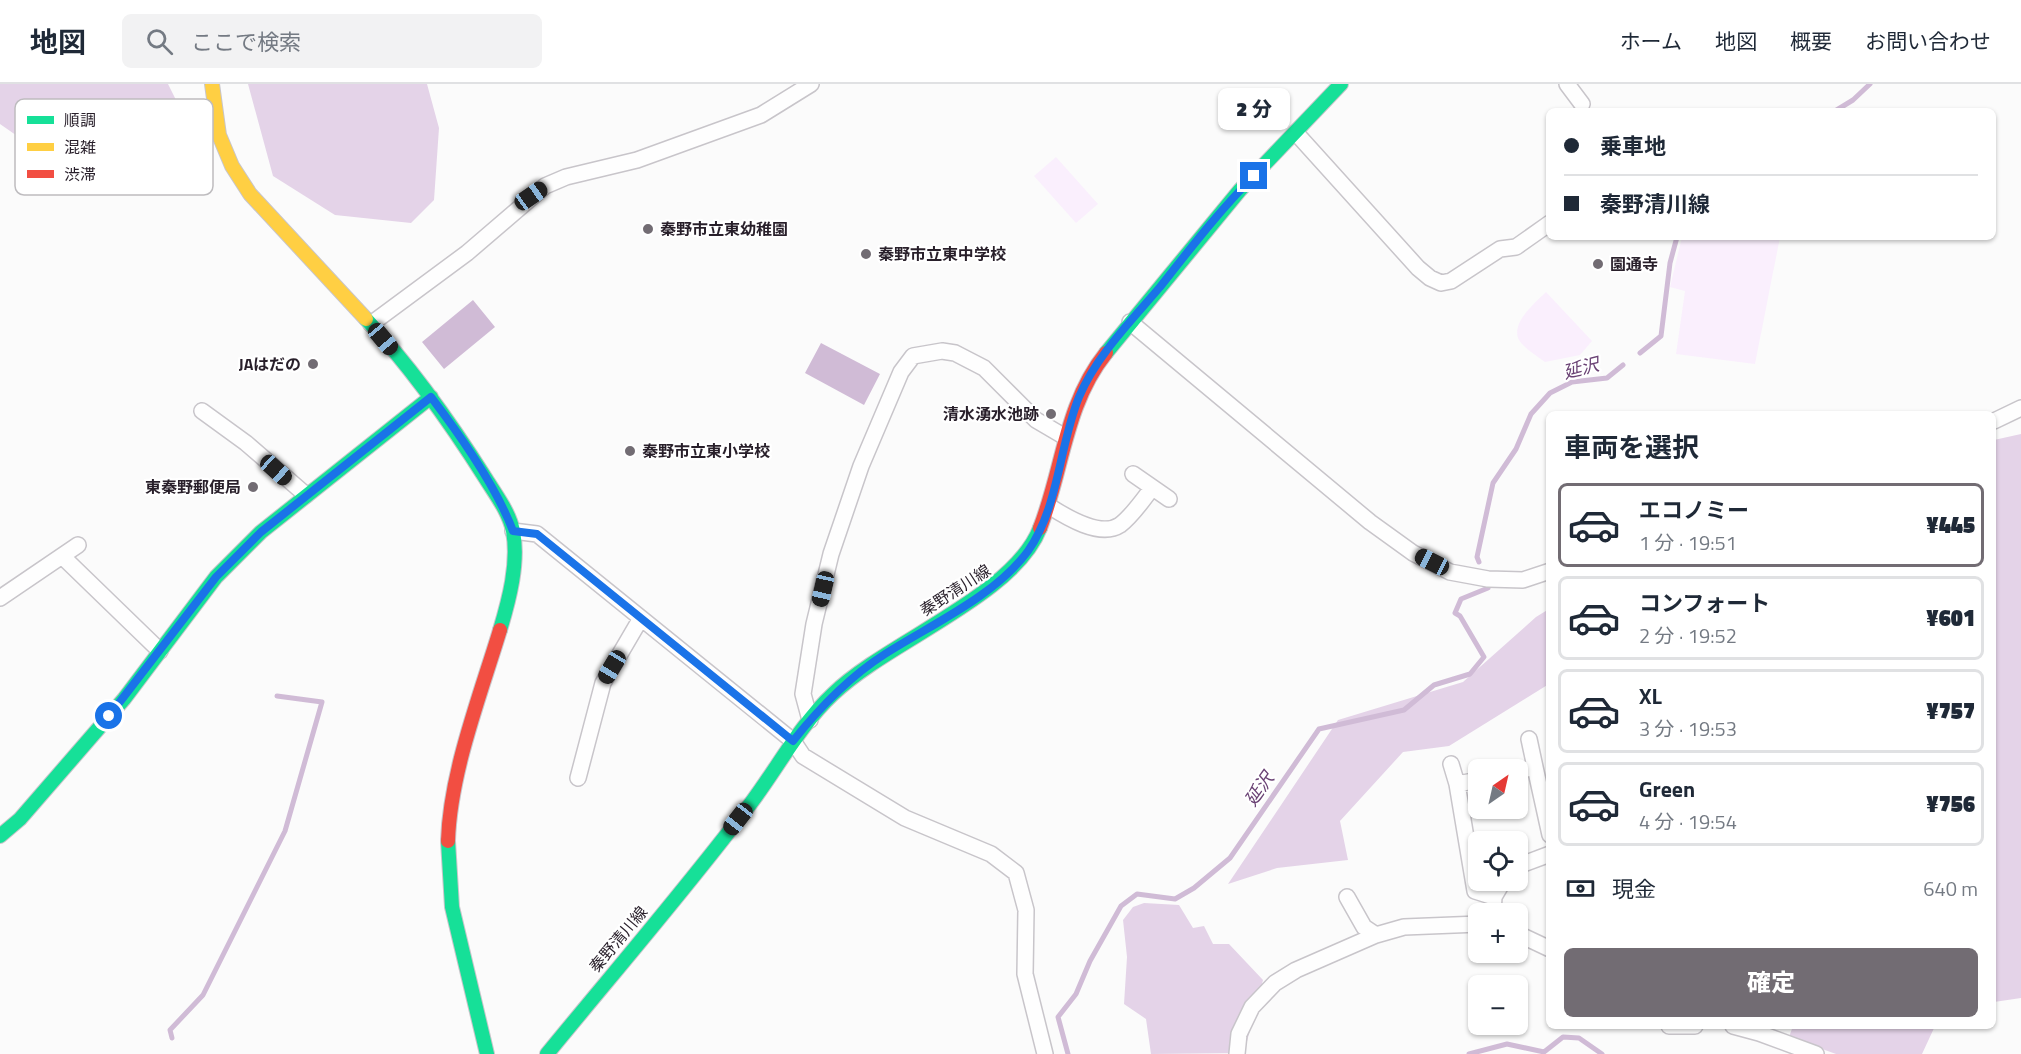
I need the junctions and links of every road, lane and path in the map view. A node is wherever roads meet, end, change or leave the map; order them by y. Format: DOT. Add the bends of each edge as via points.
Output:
graph roads {
  1 [pos="212,84"];
  2 [pos="811,84"];
  3 [pos="1567,84"];
  4 [pos="1334,87"];
  5 [pos="1582,104"];
  6 [pos="1296,133"];
  7 [pos="1546,226"];
  8 [pos="1130,322"];
  9 [pos="371,324"];
  10 [pos="431,397"];
  11 [pos="2021,408"];
  12 [pos="202,411"];
  13 [pos="1996,420"];
  14 [pos="1065,437"];
  15 [pos="1133,474"];
  16 [pos="1152,489"];
  17 [pos="306,495"];
  18 [pos="1169,499"];
  19 [pos="1049,506"];
  20 [pos="513,531"];
  21 [pos="78,546"];
  22 [pos="63,557"];
  23 [pos="1546,572"];
  24 [pos="0,598"];
  25 [pos="641,618"];
  26 [pos="160,651"];
  27 [pos="810,720"];
  28 [pos="1529,739"];
  29 [pos="793,741"];
  30 [pos="1451,764"];
  31 [pos="1535,767"];
  32 [pos="1528,769"];
  33 [pos="578,778"];
  34 [pos="1468,782"];
  35 [pos="1457,784"];
  36 [pos="1546,817"];
  37 [pos="0,837"];
  38 [pos="1546,856"];
  39 [pos="1528,862"];
  40 [pos="1498,891"];
  41 [pos="1347,897"];
  42 [pos="1494,897"];
  43 [pos="1494,903"];
  44 [pos="1468,924"];
  45 [pos="1376,935"];
  46 [pos="1528,939"];
  47 [pos="1546,947"];
  48 [pos="1744,1029"];
  49 [pos="487,1054"];
  50 [pos="547,1054"];
  51 [pos="1045,1054"];
  52 [pos="1237,1054"];
  53 [pos="1816,1054"];
  1 -- 9 [label="street" via="219,135 250,194"];
  2 -- 9 [label="street" via="761,115 637,160 545,186 466,253"];
  3 -- 5 [label="street"];
  4 -- 6 [label="street, 秦野清川線"];
  6 -- 7 [label="street" via="1418,268 1441,283 1451,281 1500,249 1516,248"];
  6 -- 8 [label="street, 秦野清川線" via="1240,190"];
  8 -- 14 [label="street, 秦野清川線" via="1080,394"];
  8 -- 23 [label="street" via="1370,522 1413,553 1450,572 1488,579 1523,580"];
  9 -- 10 [label="street"];
  10 -- 17 [label="street"];
  10 -- 20 [label="street" via="506,512"];
  11 -- 13 [label="street"];
  12 -- 17 [label="street"];
  14 -- 19 [label="street, 秦野清川線"];
  14 -- 27 [label="street" via="1036,420 984,368 955,353 913,356 901,372 861,466 831,554 803,694"];
  15 -- 16 [label="street"];
  16 -- 18 [label="street"];
  16 -- 19 [label="street" via="1120,525 1107,530 1073,521"];
  17 -- 26 [label="street" via="216,577"];
  19 -- 27 [label="street, 秦野清川線" via="1028,551 995,585 859,672"];
  20 -- 25 [label="street" via="537,534"];
  20 -- 49 [label="street" via="509,598 449,813 447,864 452,907"];
  21 -- 22 [label="street"];
  22 -- 24 [label="street"];
  22 -- 26 [label="street"];
  25 -- 29 [label="street"];
  25 -- 33 [label="street" via="603,683"];
  26 -- 37 [label="street" via="124,699"];
  27 -- 29 [label="street, 秦野清川線"];
  28 -- 31 [label="street"];
  29 -- 50 [label="street, 秦野清川線" via="722,840"];
  29 -- 51 [label="street" via="803,756 904,818 991,854 1016,873 1026,910 1025,974"];
  30 -- 35 [label="street"];
  31 -- 32 [label="street"];
  31 -- 36 [label="street"];
  34 -- 35 [label="street"];
  35 -- 42 [label="street" via="1475,891"];
  38 -- 39 [label="street"];
  40 -- 42 [label="street"];
  41 -- 45 [label="street" via="1364,927"];
  42 -- 43 [label="street"];
  44 -- 45 [label="street" via="1404,927"];
  45 -- 52 [label="street" via="1275,983 1252,1007 1239,1034"];
  46 -- 47 [label="street"];
  48 -- 53 [label="street"];
}
